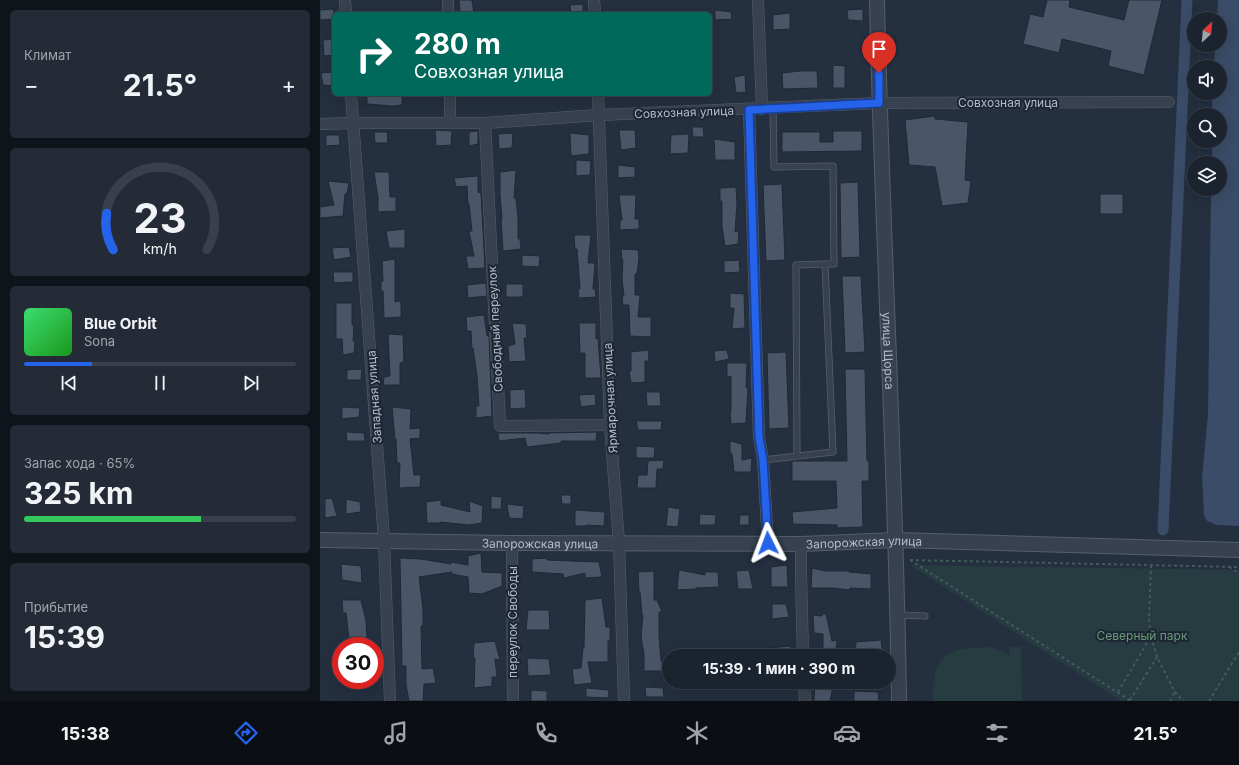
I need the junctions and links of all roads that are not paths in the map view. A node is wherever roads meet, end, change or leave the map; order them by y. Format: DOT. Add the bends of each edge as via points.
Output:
graph roads {
  1 [pos="345,0"];
  2 [pos="448,0"];
  3 [pos="594,0"];
  4 [pos="758,0"];
  5 [pos="877,0"];
  6 [pos="346,12"];
  7 [pos="448,12"];
  8 [pos="595,12"];
  9 [pos="351,96"];
  10 [pos="450,96"];
  11 [pos="598,96"];
  12 [pos="1169,102"];
  13 [pos="879,103"];
  14 [pos="773,108"];
  15 [pos="762,109"];
  16 [pos="749,110"];
  17 [pos="599,115"];
  18 [pos="353,123"];
  19 [pos="450,123"];
  20 [pos="485,123"];
  21 [pos="320,124"];
  22 [pos="825,264"];
  23 [pos="610,425"];
  24 [pos="797,455"];
  25 [pos="763,460"];
  26 [pos="320,540"];
  27 [pos="384,540"];
  28 [pos="896,540"];
  29 [pos="512,543"];
  30 [pos="619,543"];
  31 [pos="768,543"];
  32 [pos="801,544"];
  33 [pos="1239,550"];
  34 [pos="898,615"];
  35 [pos="925,616"];
  36 [pos="803,649"];
  37 [pos="804,689"];
  38 [pos="390,701"];
  39 [pos="513,701"];
  40 [pos="624,701"];
  41 [pos="805,701"];
  42 [pos="899,701"];
  1 -- 6 [label="street"];
  2 -- 7 [label="street"];
  3 -- 8 [label="street"];
  4 -- 15 [label="street"];
  5 -- 13 [label="street, улица Щорса"];
  9 -- 18 [label="street, Западная улица"];
  10 -- 19 [label="street"];
  11 -- 17 [label="street, Ярмарочная улица"];
  12 -- 13 [label="street, Совхозная улица"];
  13 -- 14 [label="street, Совхозная улица"];
  13 -- 28 [label="street, улица Щорса"];
  14 -- 15 [label="street, Совхозная улица"];
  14 -- 22 [label="lane" via="774,167 833,166 834,264"];
  15 -- 16 [label="street, Совхозная улица"];
  16 -- 17 [label="street, Совхозная улица"];
  16 -- 25 [label="street" via="759,437"];
  17 -- 20 [label="street, Совхозная улица"];
  17 -- 23 [label="street, Ярмарочная улица"];
  18 -- 19 [label="street, Совхозная улица"];
  18 -- 21 [label="street, Совхозная улица"];
  18 -- 27 [label="street, Западная улица"];
  19 -- 20 [label="street, Совхозная улица"];
  20 -- 23 [label="street, Свободный переулок" via="500,426"];
  22 -- 24 [label="lane" via="796,265"];
  22 -- 24 [label="lane" via="833,452"];
  23 -- 30 [label="street, Ярмарочная улица"];
  24 -- 25 [label="lane"];
  25 -- 31 [label="street"];
  26 -- 27 [label="street, Запорожская улица"];
  27 -- 29 [label="street, Запорожская улица"];
  27 -- 38 [label="street, Западная улица"];
  28 -- 32 [label="street, Запорожская улица"];
  28 -- 33 [label="street, Запорожская улица"];
  28 -- 34 [label="street, улица Щорса"];
  29 -- 30 [label="street, Запорожская улица"];
  29 -- 39 [label="street, переулок Свободы"];
  30 -- 31 [label="street, Запорожская улица"];
  30 -- 40 [label="street, Ярмарочная улица"];
  31 -- 32 [label="street, Запорожская улица"];
  32 -- 36 [label="street"];
  34 -- 35 [label="lane"];
  34 -- 42 [label="street, улица Щорса"];
  37 -- 41 [label="street"];
}
